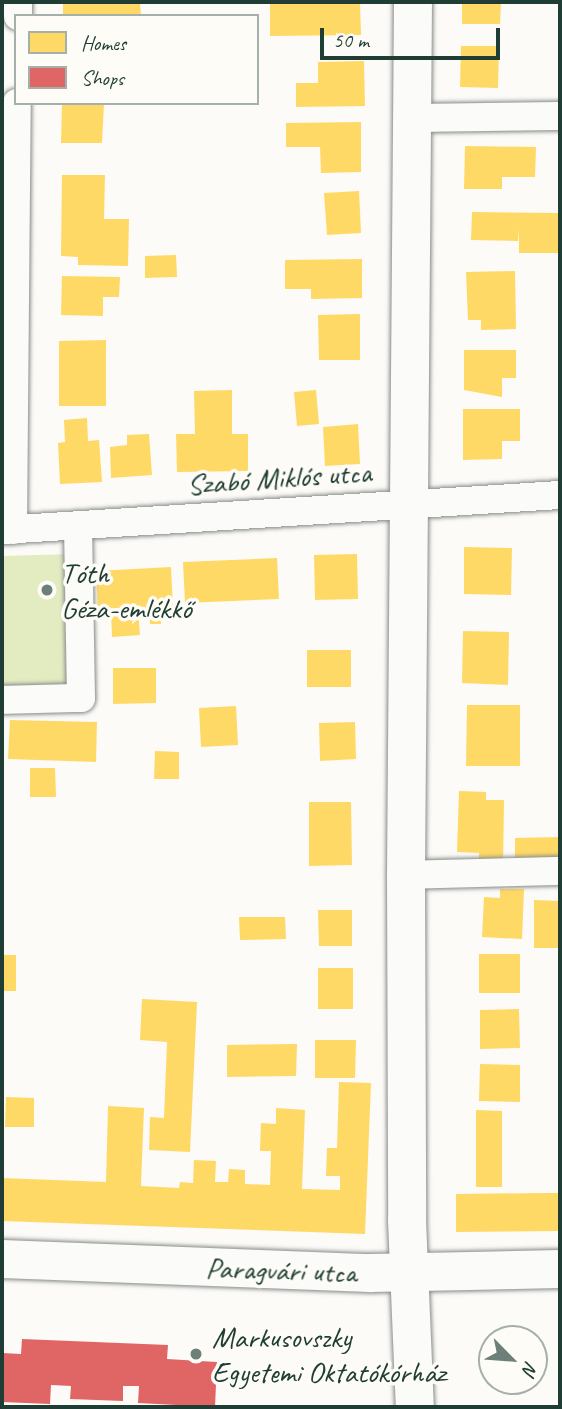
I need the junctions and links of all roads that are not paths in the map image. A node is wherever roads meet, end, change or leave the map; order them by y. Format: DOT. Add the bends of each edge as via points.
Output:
graph roads {
  1 [pos="413,2"];
  2 [pos="17,105"];
  3 [pos="560,116"];
  4 [pos="412,118"];
  5 [pos="560,495"];
  6 [pos="412,502"];
  7 [pos="78,526"];
  8 [pos="8,530"];
  9 [pos="2,700"];
  10 [pos="560,871"];
  11 [pos="406,875"];
  12 [pos="2,1259"];
  13 [pos="560,1269"];
  14 [pos="410,1273"];
  15 [pos="415,1407"];
  1 -- 4 [label="street"];
  2 -- 8 [label="street"];
  3 -- 4 [label="street"];
  4 -- 6 [label="street"];
  5 -- 6 [label="street, Szabó Miklós utca"];
  6 -- 7 [label="street, Szabó Miklós utca"];
  6 -- 11 [label="street"];
  7 -- 8 [label="street, Szabó Miklós utca"];
  7 -- 9 [label="street" via="81,698"];
  10 -- 11 [label="street"];
  11 -- 14 [label="street"];
  12 -- 14 [label="street, Paragvári utca"];
  13 -- 14 [label="street, Paragvári utca"];
  14 -- 15 [label="street"];
}
